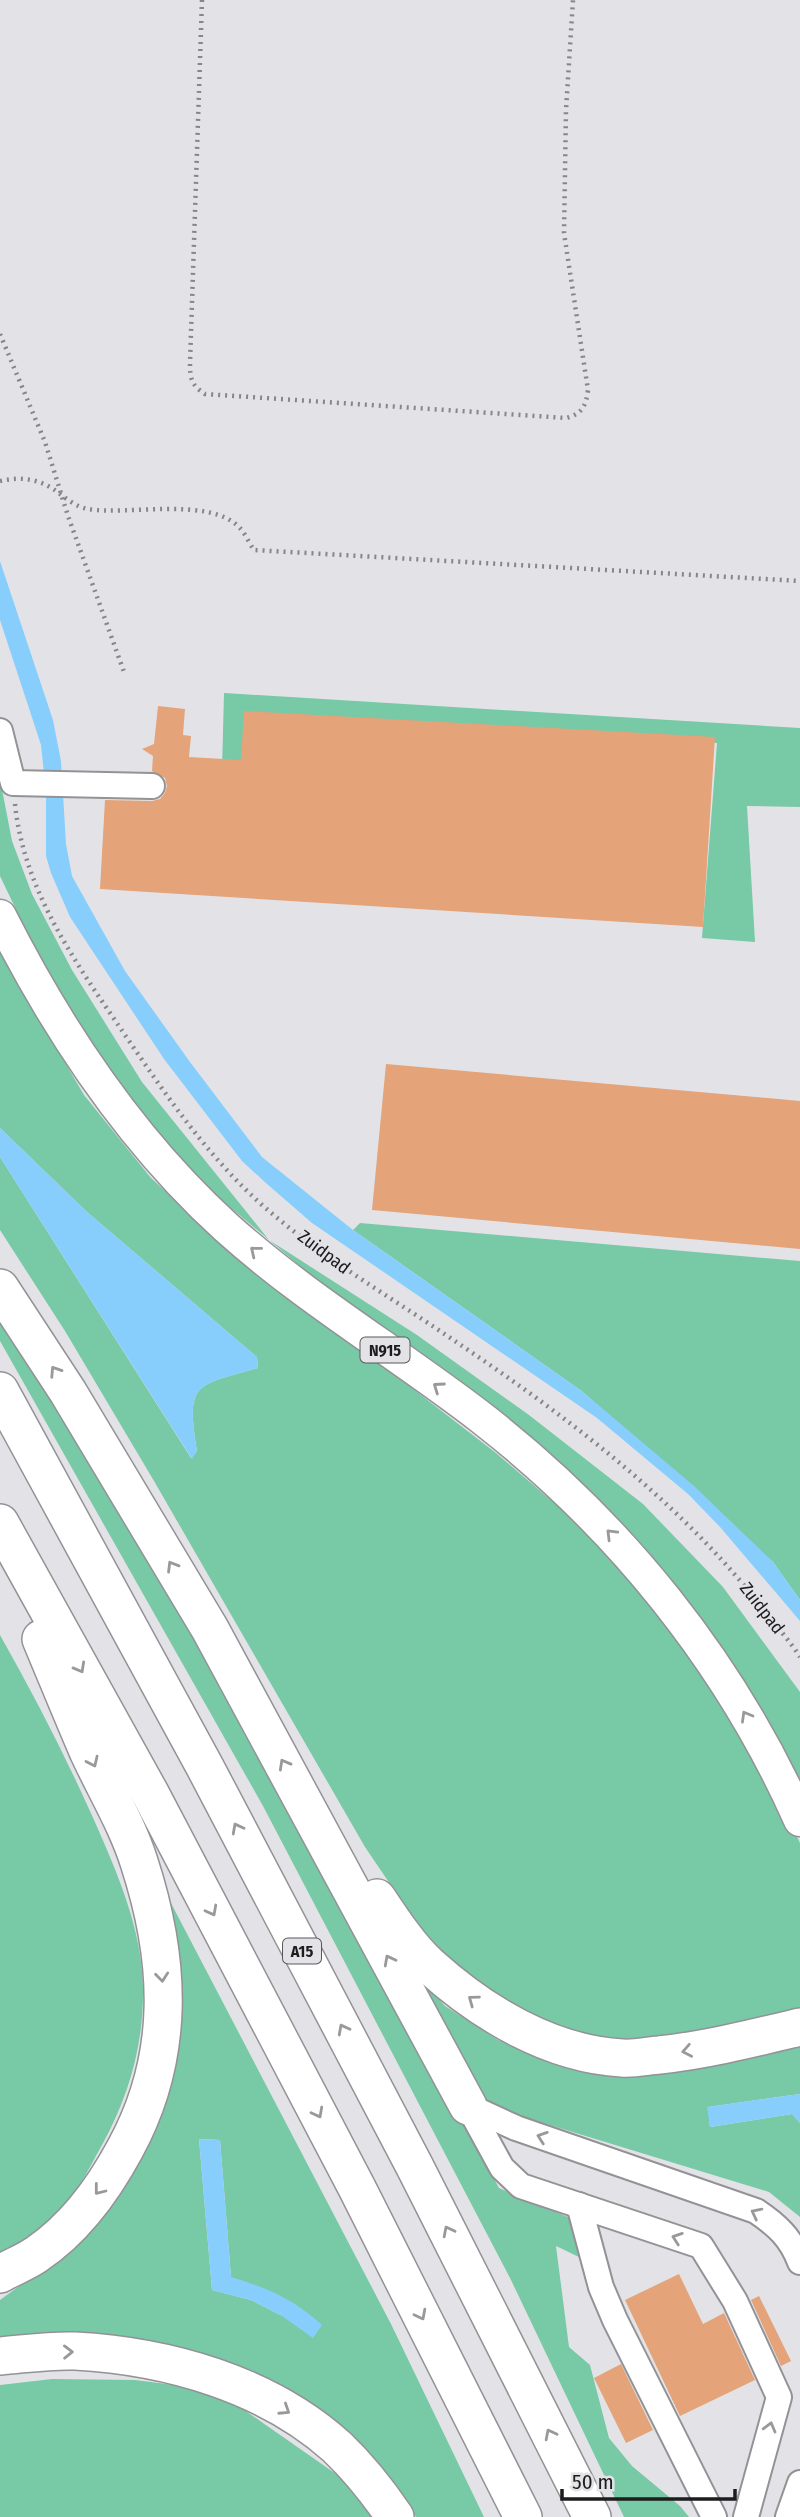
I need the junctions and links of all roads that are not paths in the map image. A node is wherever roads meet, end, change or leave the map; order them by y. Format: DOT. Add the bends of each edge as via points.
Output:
graph roads {
  1 [pos="0,732"];
  2 [pos="152,786"];
  3 [pos="0,916"];
  4 [pos="0,1289"];
  5 [pos="0,1391"];
  6 [pos="0,1523"];
  7 [pos="0,1541"];
  8 [pos="800,1820"];
  9 [pos="317,1824"];
  10 [pos="800,2027"];
  11 [pos="468,2106"];
  12 [pos="579,2205"];
  13 [pos="800,2262"];
  14 [pos="0,2274"];
  15 [pos="0,2356"];
  16 [pos="799,2488"];
  17 [pos="395,2517"];
  18 [pos="523,2517"];
  19 [pos="592,2517"];
  20 [pos="714,2517"];
  21 [pos="746,2517"];
  22 [pos="789,2517"];
  1 -- 2 [label="street" via="13,783"];
  8 -- 3 [label="main road, N915, one-way" via="739,1704 688,1627 624,1548 555,1479 493,1427 289,1278 227,1228 187,1188 98,1081 25,966"];
  9 -- 4 [label="highway, one-way" via="210,1629 68,1392"];
  19 -- 5 [label="highway, A15, one-way" via="339,2021"];
  6 -- 18 [label="highway, one-way" via="183,1857"];
  7 -- 14 [label="highway, one-way" via="138,1860 158,1934 165,2001 157,2068 136,2129 112,2172 73,2223 37,2254"];
  10 -- 9 [label="highway, one-way" via="678,2053 624,2058 583,2054 535,2037 476,2003 427,1964 352,1861"];
  11 -- 9 [label="highway, one-way"];
  11 -- 12 [label="street" via="502,2168 521,2186"];
  13 -- 11 [label="street, one-way" via="778,2225 756,2211 516,2128"];
  12 -- 20 [label="street" via="601,2287 615,2320"];
  21 -- 12 [label="street, one-way" via="779,2397 735,2301 701,2246"];
  15 -- 17 [label="highway, one-way" via="74,2351 158,2361 228,2381 282,2407 336,2447 377,2490"];
  16 -- 22 [label="street"];
}
